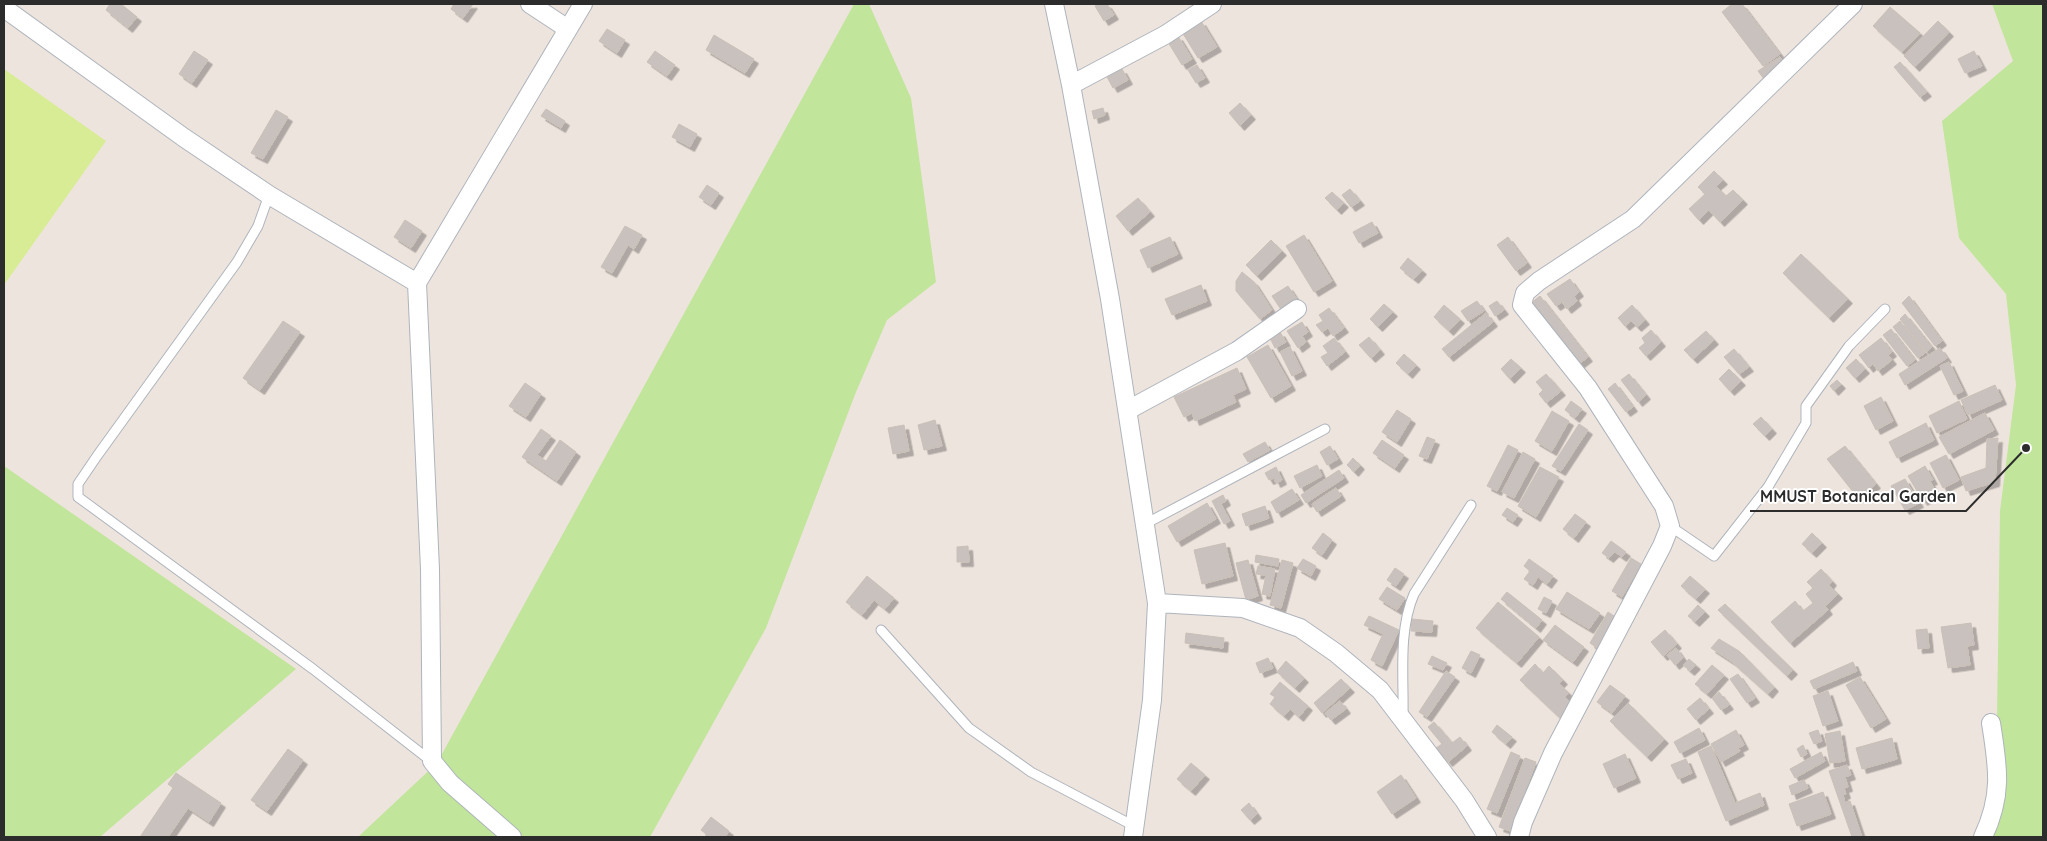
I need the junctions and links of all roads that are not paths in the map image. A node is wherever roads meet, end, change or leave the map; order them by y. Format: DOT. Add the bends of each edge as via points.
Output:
graph roads {
  1 [pos="530,4"];
  2 [pos="583,4"];
  3 [pos="1054,4"];
  4 [pos="1212,4"];
  5 [pos="1853,4"];
  6 [pos="4,8"];
  7 [pos="568,29"];
  8 [pos="1071,85"];
  9 [pos="268,195"];
  10 [pos="417,284"];
  11 [pos="1297,308"];
  12 [pos="1885,309"];
  13 [pos="1128,410"];
  14 [pos="1325,429"];
  15 [pos="1471,505"];
  16 [pos="1146,524"];
  17 [pos="1670,526"];
  18 [pos="1156,603"];
  19 [pos="881,630"];
  20 [pos="1403,718"];
  21 [pos="1991,723"];
  22 [pos="432,761"];
  23 [pos="1134,832"];
  24 [pos="512,837"];
  25 [pos="1487,837"];
  26 [pos="1519,837"];
  27 [pos="1983,837"];
  1 -- 7 [label="street"];
  2 -- 7 [label="street"];
  3 -- 8 [label="street"];
  4 -- 8 [label="street" via="1165,35"];
  5 -- 17 [label="street" via="1634,219 1538,281 1525,293 1522,305 1588,388 1664,506"];
  6 -- 9 [label="street"];
  7 -- 10 [label="street"];
  8 -- 13 [label="street"];
  9 -- 10 [label="street"];
  9 -- 22 [label="lane" via="258,226 237,262 92,463 78,484 78,497 313,669"];
  10 -- 22 [label="street" via="430,569"];
  11 -- 13 [label="street" via="1237,350"];
  12 -- 17 [label="lane" via="1849,346 1806,406 1806,423 1768,487 1714,556"];
  13 -- 16 [label="street"];
  14 -- 16 [label="lane"];
  15 -- 20 [label="lane" via="1414,594 1408,609"];
  16 -- 18 [label="street"];
  17 -- 26 [label="street" via="1553,754"];
  18 -- 20 [label="street" via="1243,608 1300,628 1336,652 1380,690"];
  18 -- 23 [label="street" via="1152,700"];
  19 -- 23 [label="lane" via="969,728 1031,772"];
  20 -- 25 [label="street" via="1464,800"];
  21 -- 27 [label="street" via="1998,788 1991,820"];
  22 -- 24 [label="street" via="450,783"];
}
